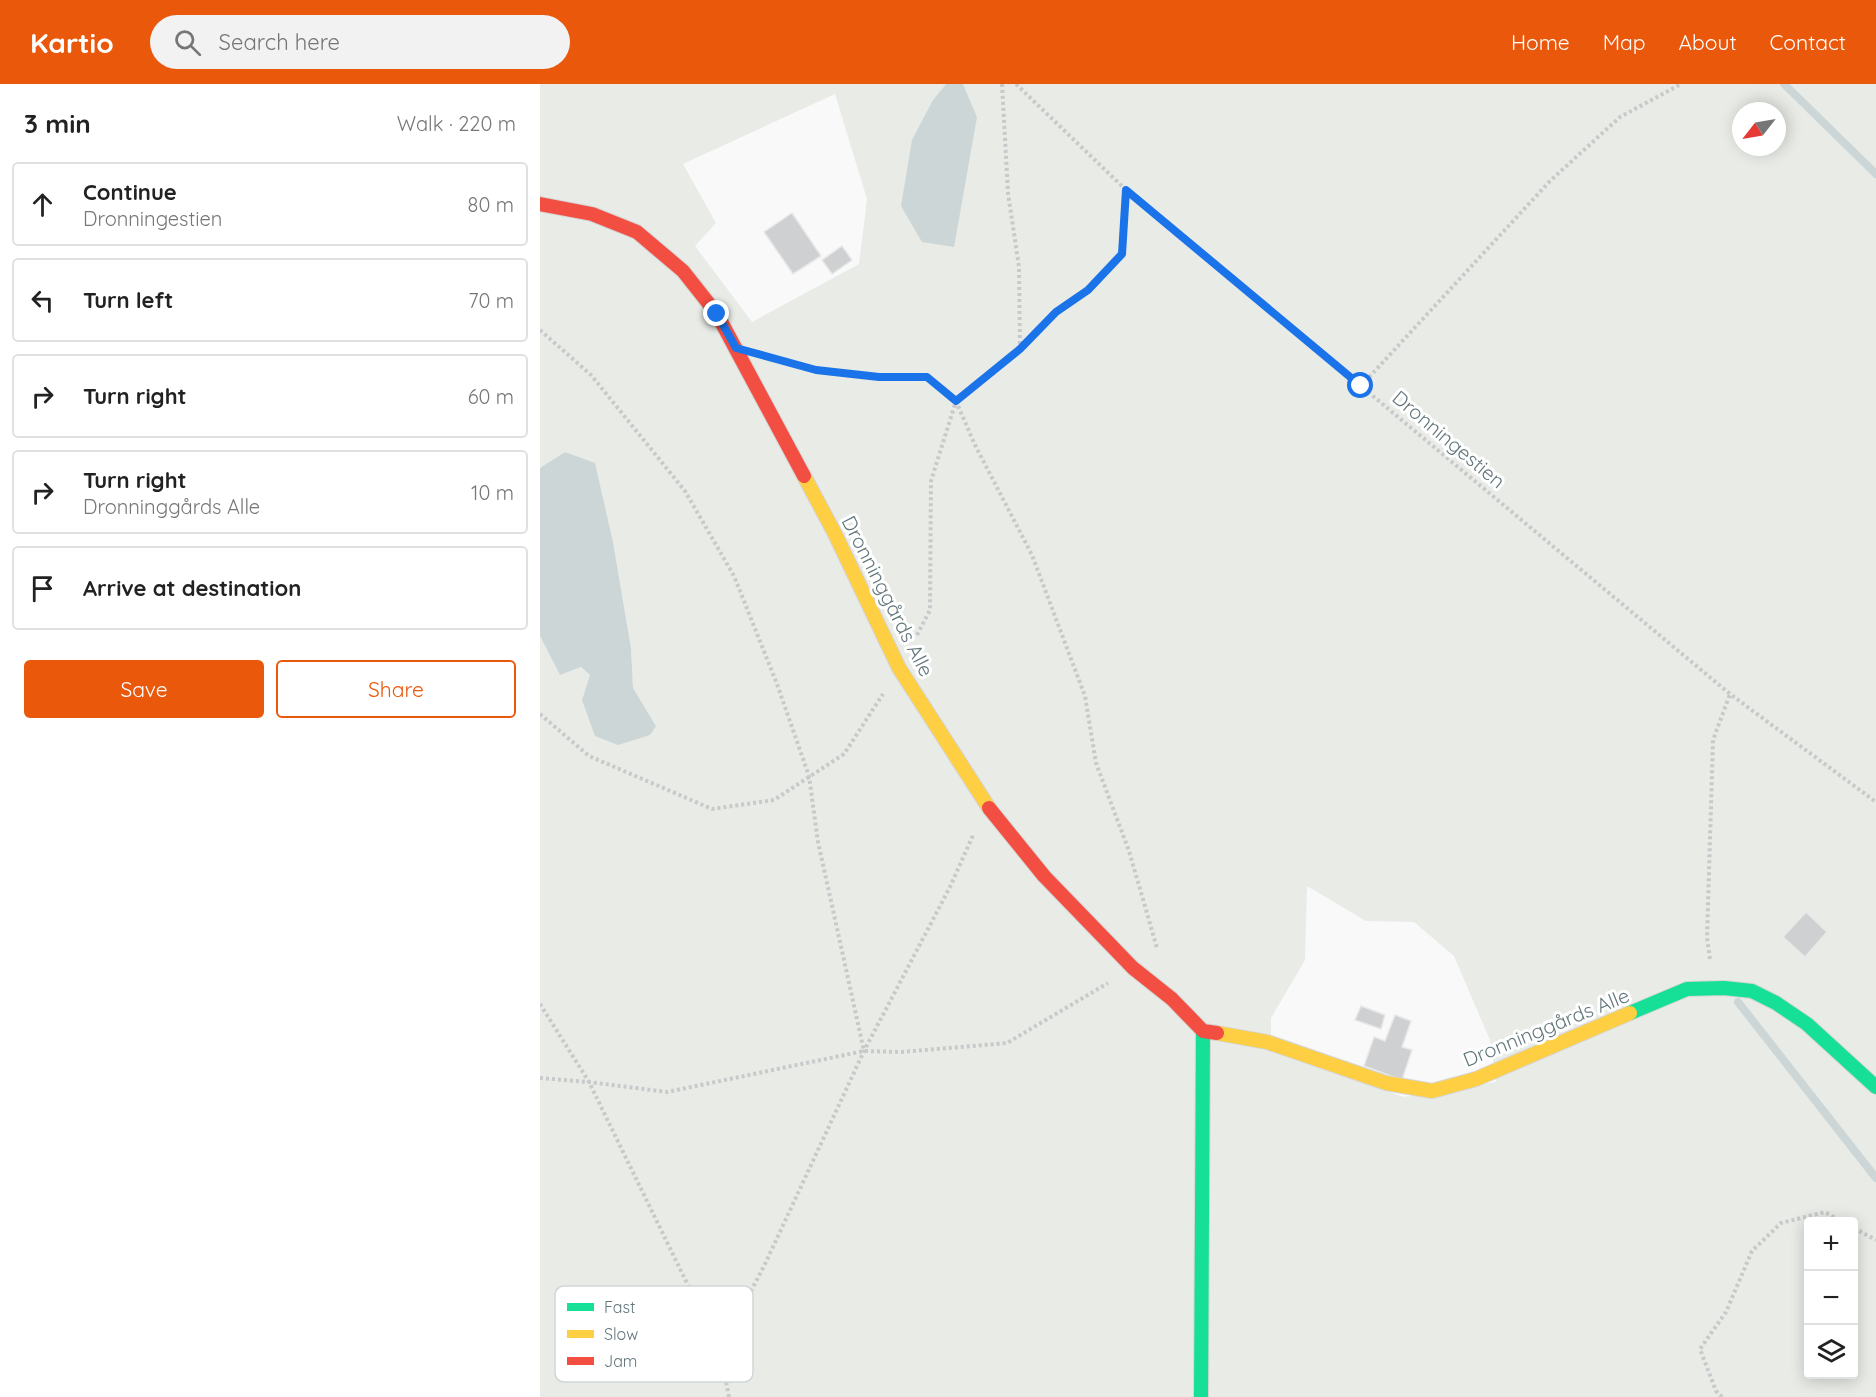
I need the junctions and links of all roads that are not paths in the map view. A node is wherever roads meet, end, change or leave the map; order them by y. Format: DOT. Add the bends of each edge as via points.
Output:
graph roads {
  1 [pos="540,204"];
  2 [pos="1203,1031"];
  3 [pos="1876,1087"];
  4 [pos="1201,1397"];
  1 -- 2 [label="street, Dronninggårds Alle" via="592,214 637,232 683,272 717,314 834,532 899,668 987,805 1044,876 1133,968 1172,999"];
  2 -- 3 [label="street, Dronninggårds Alle" via="1267,1042 1386,1083 1432,1091 1476,1079 1687,989 1714,986 1759,993 1796,1015"];
  2 -- 4 [label="street"];
}
